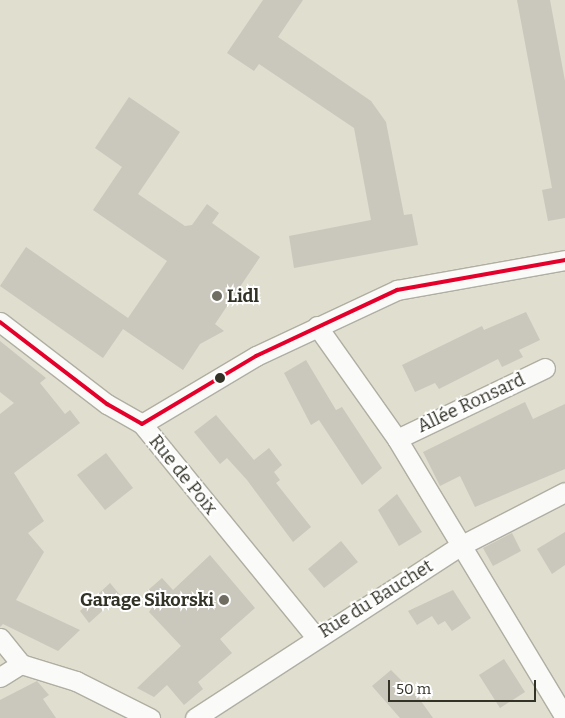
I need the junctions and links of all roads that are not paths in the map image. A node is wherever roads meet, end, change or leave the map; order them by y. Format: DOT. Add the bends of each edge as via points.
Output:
graph roads {
  1 [pos="565,260"];
  2 [pos="0,322"];
  3 [pos="317,326"];
  4 [pos="545,368"];
  5 [pos="142,424"];
  6 [pos="397,438"];
  7 [pos="563,497"];
  8 [pos="458,547"];
  9 [pos="316,637"];
  10 [pos="0,638"];
  11 [pos="21,664"];
  12 [pos="0,677"];
  13 [pos="150,718"];
  14 [pos="195,718"];
  15 [pos="565,718"];
  1 -- 3 [label="street" via="397,290"];
  2 -- 5 [label="street, Rue de Poix" via="107,404"];
  3 -- 5 [label="street" via="256,356"];
  3 -- 6 [label="street"];
  4 -- 6 [label="street, Allée Ronsard"];
  5 -- 9 [label="street, Rue de Poix"];
  6 -- 8 [label="street"];
  7 -- 8 [label="street, Rue du Bauchet"];
  8 -- 9 [label="street, Rue du Bauchet"];
  8 -- 15 [label="street"];
  9 -- 14 [label="street, Rue du Bauchet"];
  10 -- 11 [label="street"];
  11 -- 12 [label="street"];
  11 -- 13 [label="street" via="76,681"];
}
